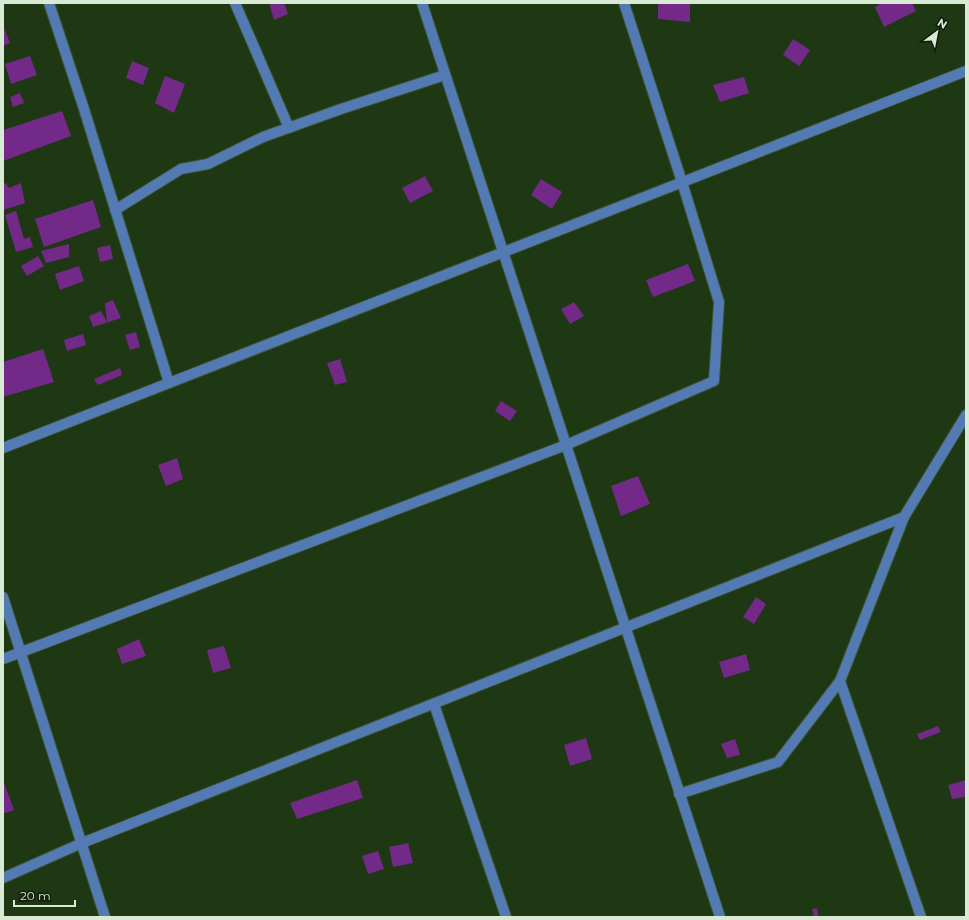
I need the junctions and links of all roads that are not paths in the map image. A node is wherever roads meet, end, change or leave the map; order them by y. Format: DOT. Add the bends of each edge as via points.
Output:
graph roads {
  1 [pos="49,3"];
  2 [pos="235,3"];
  3 [pos="422,3"];
  4 [pos="624,3"];
  5 [pos="966,71"];
  6 [pos="445,75"];
  7 [pos="290,128"];
  8 [pos="682,182"];
  9 [pos="115,210"];
  10 [pos="503,252"];
  11 [pos="169,383"];
  12 [pos="966,415"];
  13 [pos="566,445"];
  14 [pos="3,448"];
  15 [pos="904,517"];
  16 [pos="3,597"];
  17 [pos="625,628"];
  18 [pos="21,652"];
  19 [pos="3,659"];
  20 [pos="840,681"];
  21 [pos="434,704"];
  22 [pos="679,794"];
  23 [pos="82,843"];
  24 [pos="3,878"];
  25 [pos="105,917"];
  26 [pos="506,917"];
  27 [pos="720,917"];
  28 [pos="921,917"];
  1 -- 9 [label="street"];
  2 -- 7 [label="street"];
  3 -- 6 [label="street"];
  4 -- 8 [label="street"];
  5 -- 8 [label="street"];
  6 -- 7 [label="street"];
  6 -- 10 [label="street"];
  7 -- 9 [label="street" via="263,137 208,164 181,169"];
  8 -- 10 [label="street"];
  8 -- 13 [label="street" via="719,302 714,381"];
  9 -- 11 [label="street"];
  10 -- 11 [label="street"];
  10 -- 13 [label="street"];
  11 -- 14 [label="street"];
  12 -- 15 [label="street"];
  13 -- 17 [label="street"];
  13 -- 18 [label="street"];
  15 -- 17 [label="street"];
  15 -- 20 [label="street"];
  16 -- 18 [label="street"];
  17 -- 21 [label="street"];
  17 -- 22 [label="street"];
  18 -- 19 [label="street"];
  18 -- 23 [label="street"];
  20 -- 22 [label="street" via="778,762"];
  20 -- 28 [label="street"];
  21 -- 23 [label="street"];
  21 -- 26 [label="street"];
  22 -- 27 [label="street"];
  23 -- 24 [label="street"];
  23 -- 25 [label="street"];
}
